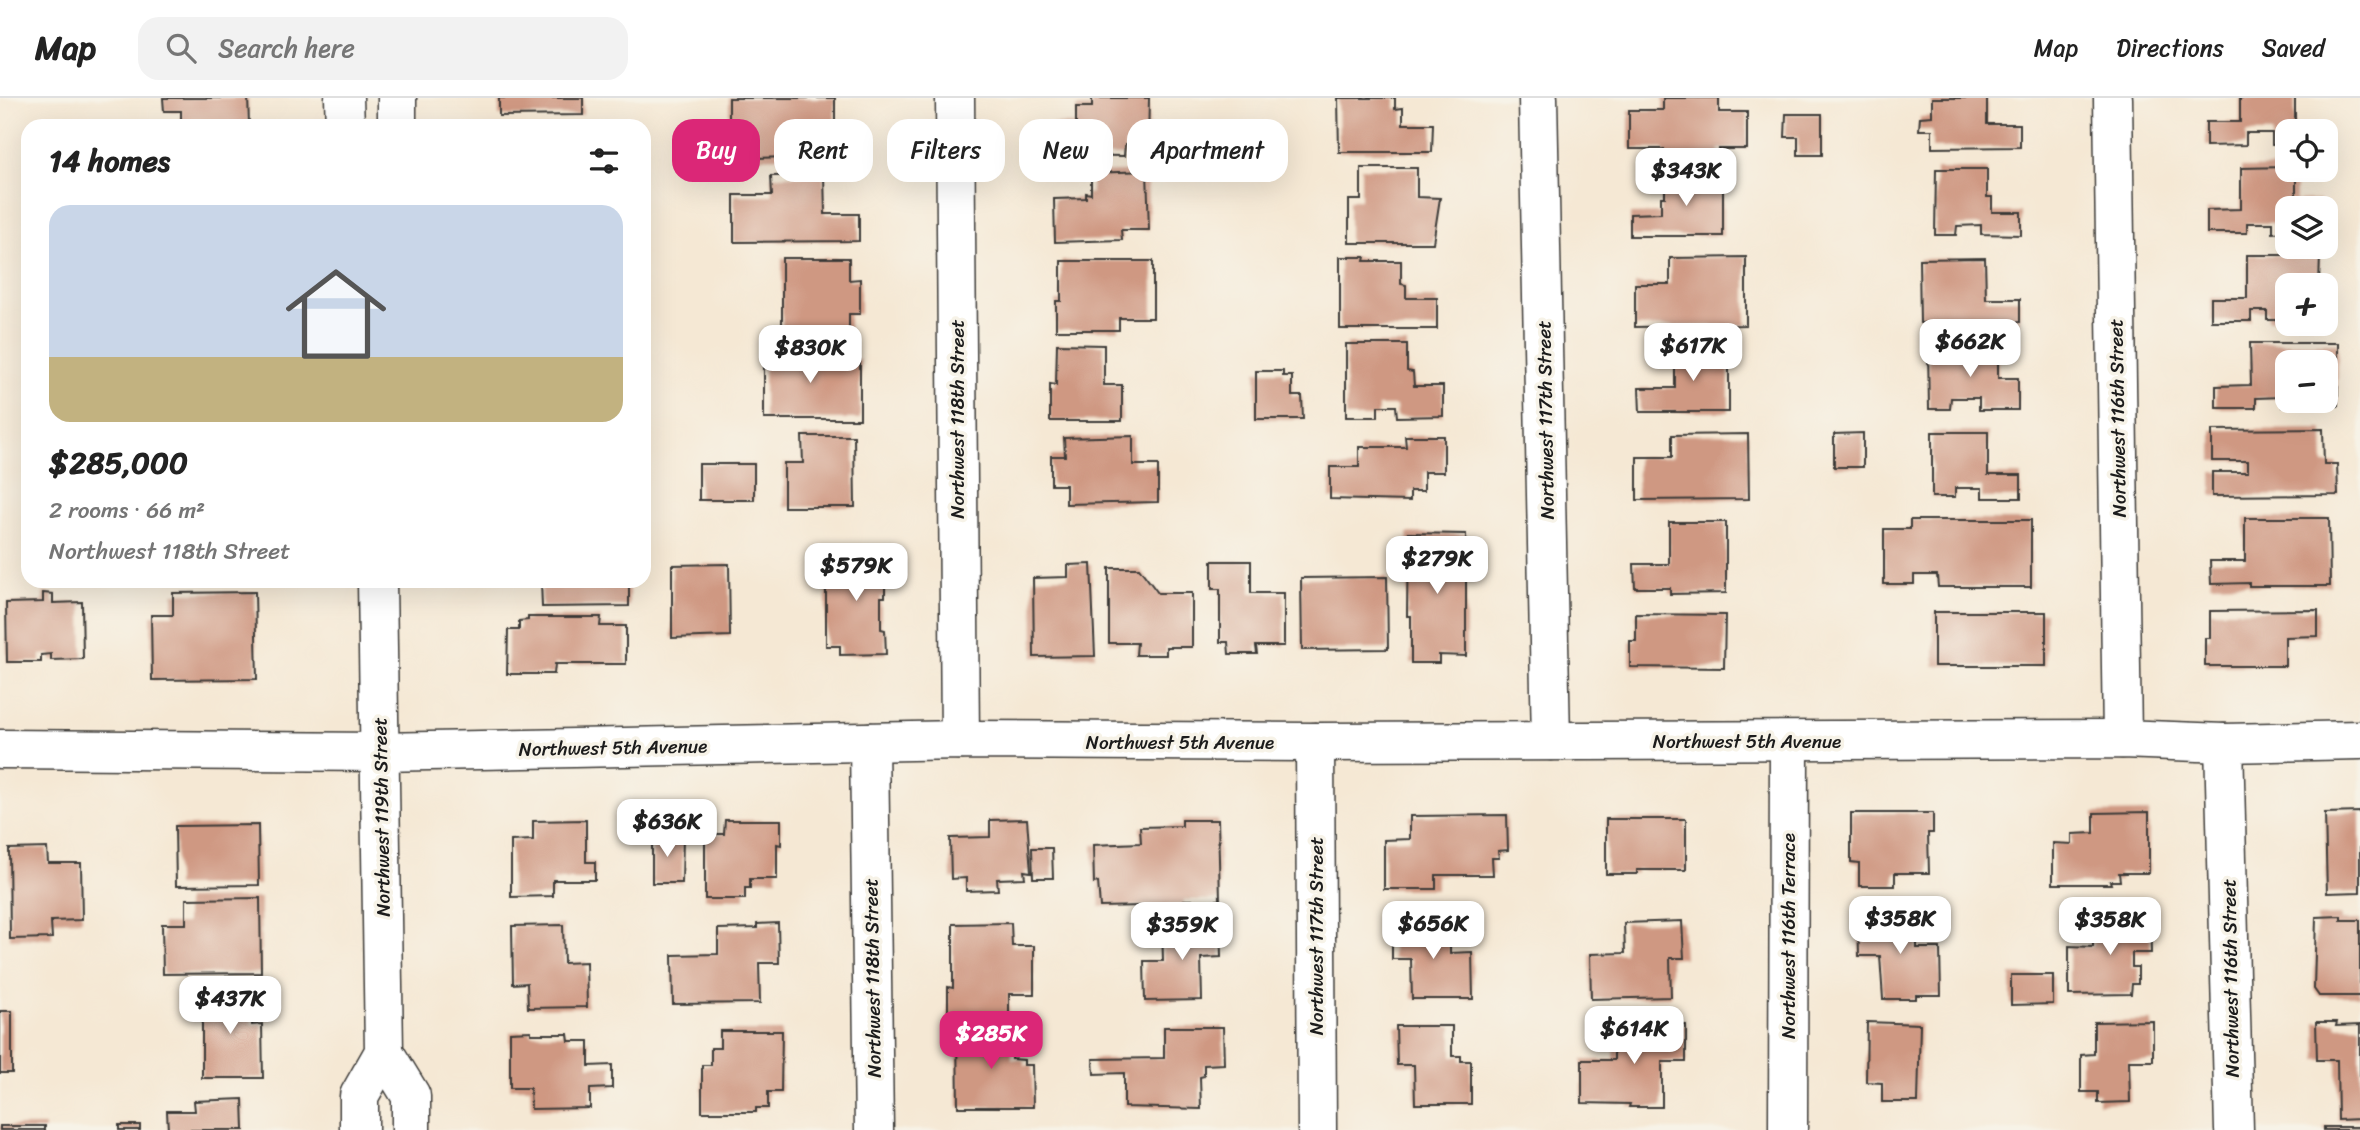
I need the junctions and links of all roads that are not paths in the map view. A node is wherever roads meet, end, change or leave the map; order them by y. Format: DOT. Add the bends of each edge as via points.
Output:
graph roads {
  1 [pos="345,98"];
  2 [pos="397,98"];
  3 [pos="955,98"];
  4 [pos="1538,98"];
  5 [pos="2113,98"];
  6 [pos="345,119"];
  7 [pos="397,119"];
  8 [pos="377,588"];
  9 [pos="2122,739"];
  10 [pos="960,740"];
  11 [pos="2360,740"];
  12 [pos="1551,741"];
  13 [pos="869,742"];
  14 [pos="1315,742"];
  15 [pos="1788,742"];
  16 [pos="2224,743"];
  17 [pos="0,748"];
  18 [pos="380,752"];
  19 [pos="384,1052"];
  20 [pos="359,1130"];
  21 [pos="411,1130"];
  22 [pos="874,1130"];
  23 [pos="1317,1130"];
  24 [pos="1788,1130"];
  25 [pos="2234,1130"];
  1 -- 6 [label="street"];
  2 -- 7 [label="street"];
  3 -- 10 [label="street, Northwest 118th Street"];
  4 -- 12 [label="street, Northwest 117th Street"];
  5 -- 9 [label="street, Northwest 116th Street"];
  8 -- 18 [label="street, Northwest 119th Street"];
  9 -- 15 [label="street, Northwest 5th Avenue"];
  9 -- 16 [label="street, Northwest 5th Avenue"];
  10 -- 13 [label="street, Northwest 5th Avenue"];
  10 -- 14 [label="street, Northwest 5th Avenue"];
  11 -- 16 [label="street, Northwest 5th Avenue"];
  12 -- 14 [label="street, Northwest 5th Avenue"];
  12 -- 15 [label="street, Northwest 5th Avenue"];
  13 -- 18 [label="street, Northwest 5th Avenue"];
  13 -- 22 [label="street, Northwest 118th Street"];
  14 -- 23 [label="street, Northwest 117th Street"];
  15 -- 24 [label="street, Northwest 116th Terrace"];
  16 -- 25 [label="street, Northwest 116th Street"];
  17 -- 18 [label="street, Northwest 5th Avenue"];
  18 -- 19 [label="street, Northwest 119th Street"];
  19 -- 20 [label="street" via="359,1096"];
  19 -- 21 [label="street" via="411,1096"];
}
